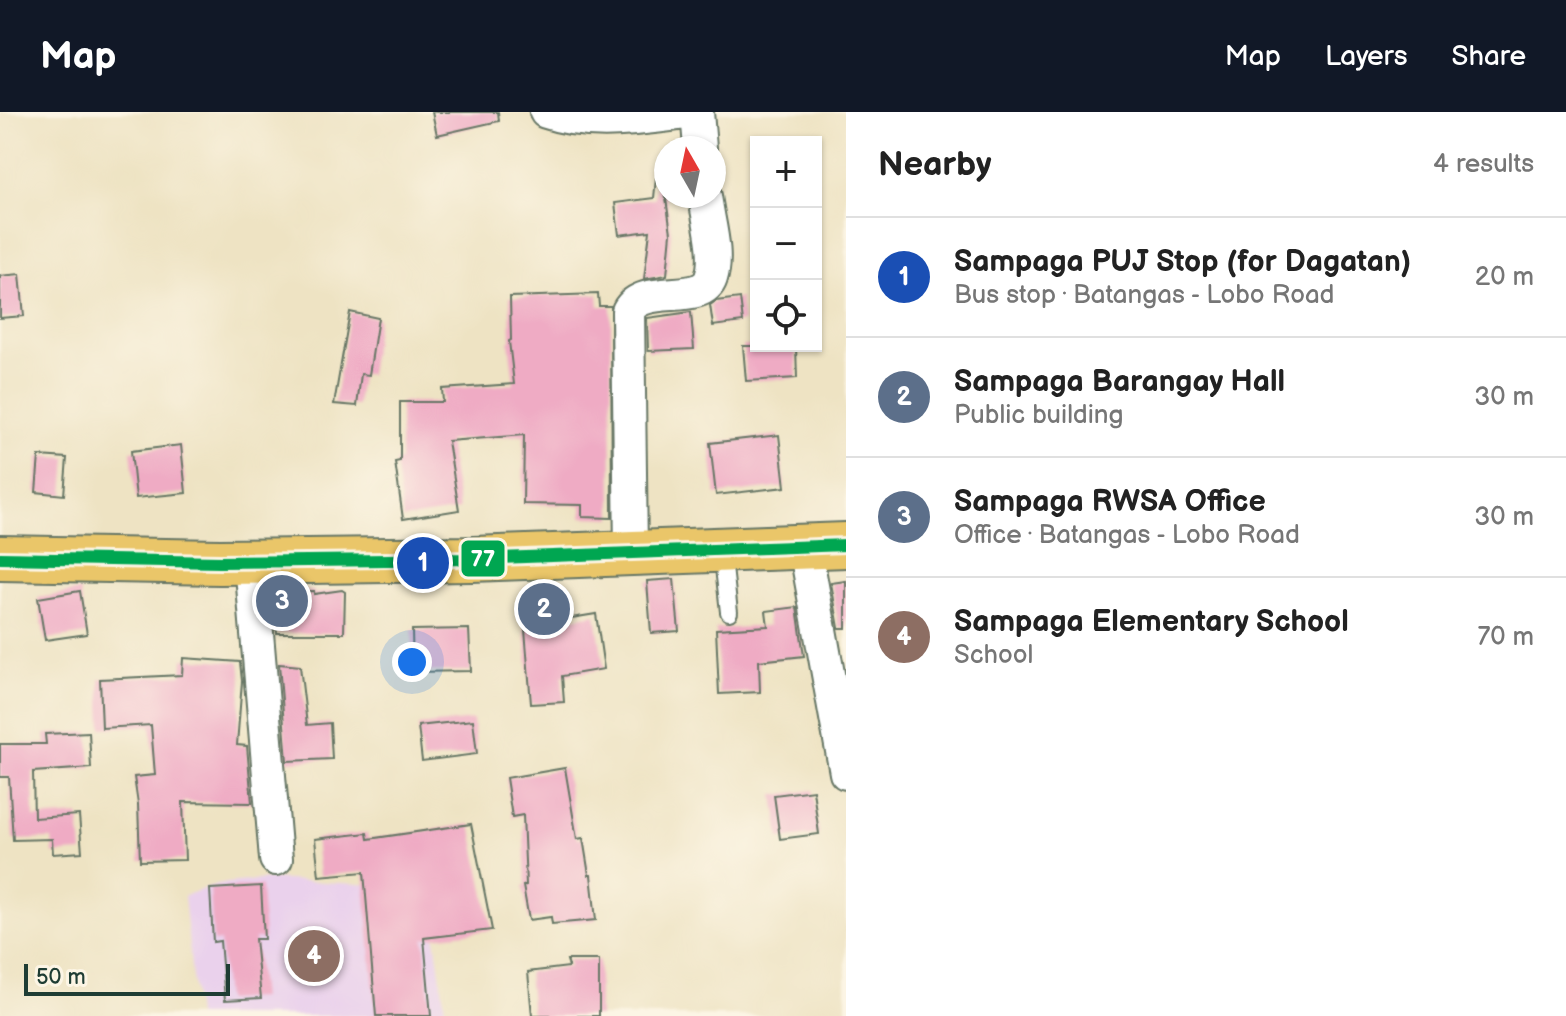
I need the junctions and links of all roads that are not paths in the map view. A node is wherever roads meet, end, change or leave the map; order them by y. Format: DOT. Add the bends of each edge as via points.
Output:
graph roads {
  1 [pos="546,112"];
  2 [pos="696,112"];
  3 [pos="699,136"];
  4 [pos="707,208"];
  5 [pos="826,546"];
  6 [pos="722,550"];
  7 [pos="631,553"];
  8 [pos="0,558"];
  9 [pos="251,562"];
  10 [pos="729,612"];
  11 [pos="846,773"];
  12 [pos="276,859"];
  1 -- 2 [label="street" via="564,118 635,119"];
  2 -- 3 [label="street"];
  4 -- 7 [label="street" via="714,263 711,282 702,290 643,298 632,302 628,311"];
  5 -- 6 [label="main road"];
  5 -- 11 [label="street"];
  6 -- 7 [label="main road"];
  6 -- 10 [label="lane"];
  7 -- 9 [label="main road"];
  8 -- 9 [label="main road"];
  9 -- 12 [label="street"];
}
